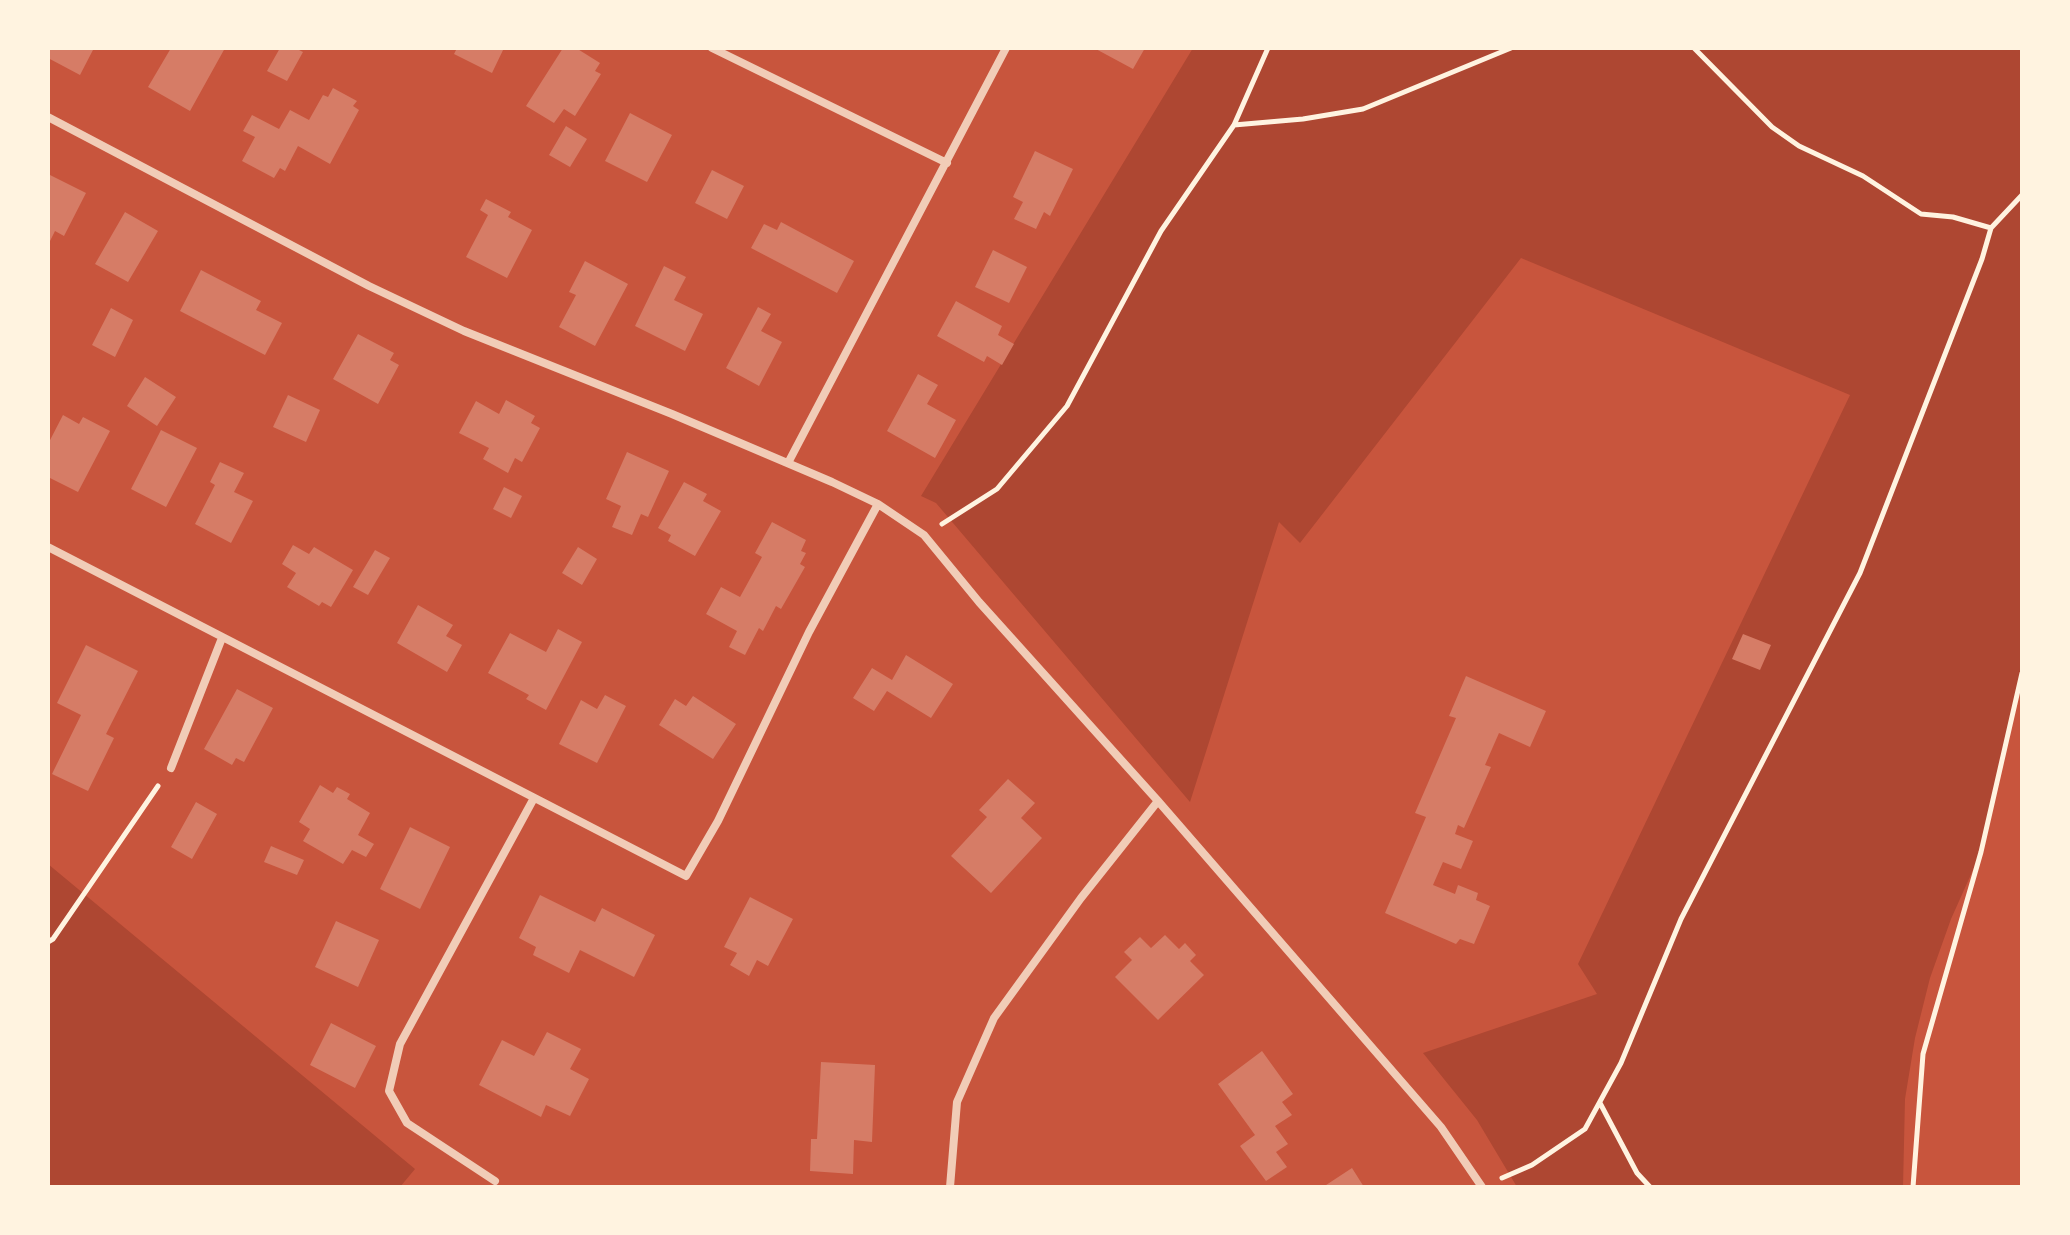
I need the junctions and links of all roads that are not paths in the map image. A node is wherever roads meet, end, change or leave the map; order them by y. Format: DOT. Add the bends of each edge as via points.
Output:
graph roads {
  1 [pos="712,48"];
  2 [pos="1006,48"];
  3 [pos="48,117"];
  4 [pos="947,163"];
  5 [pos="788,463"];
  6 [pos="878,504"];
  7 [pos="48,547"];
  8 [pos="222,638"];
  9 [pos="171,768"];
  10 [pos="534,798"];
  11 [pos="1158,801"];
  12 [pos="495,1181"];
  13 [pos="950,1187"];
  14 [pos="1482,1187"];
  1 -- 4 [label="street"];
  2 -- 4 [label="street"];
  3 -- 5 [label="street" via="274,238 464,331"];
  4 -- 5 [label="street"];
  5 -- 6 [label="street"];
  6 -- 10 [label="street" via="686,876"];
  6 -- 11 [label="street" via="924,535"];
  7 -- 8 [label="street"];
  8 -- 9 [label="street"];
  8 -- 10 [label="street"];
  10 -- 12 [label="street" via="400,1044 389,1091 407,1123"];
  11 -- 13 [label="street" via="994,1018 957,1102"];
  11 -- 14 [label="street" via="1441,1127"];
}
